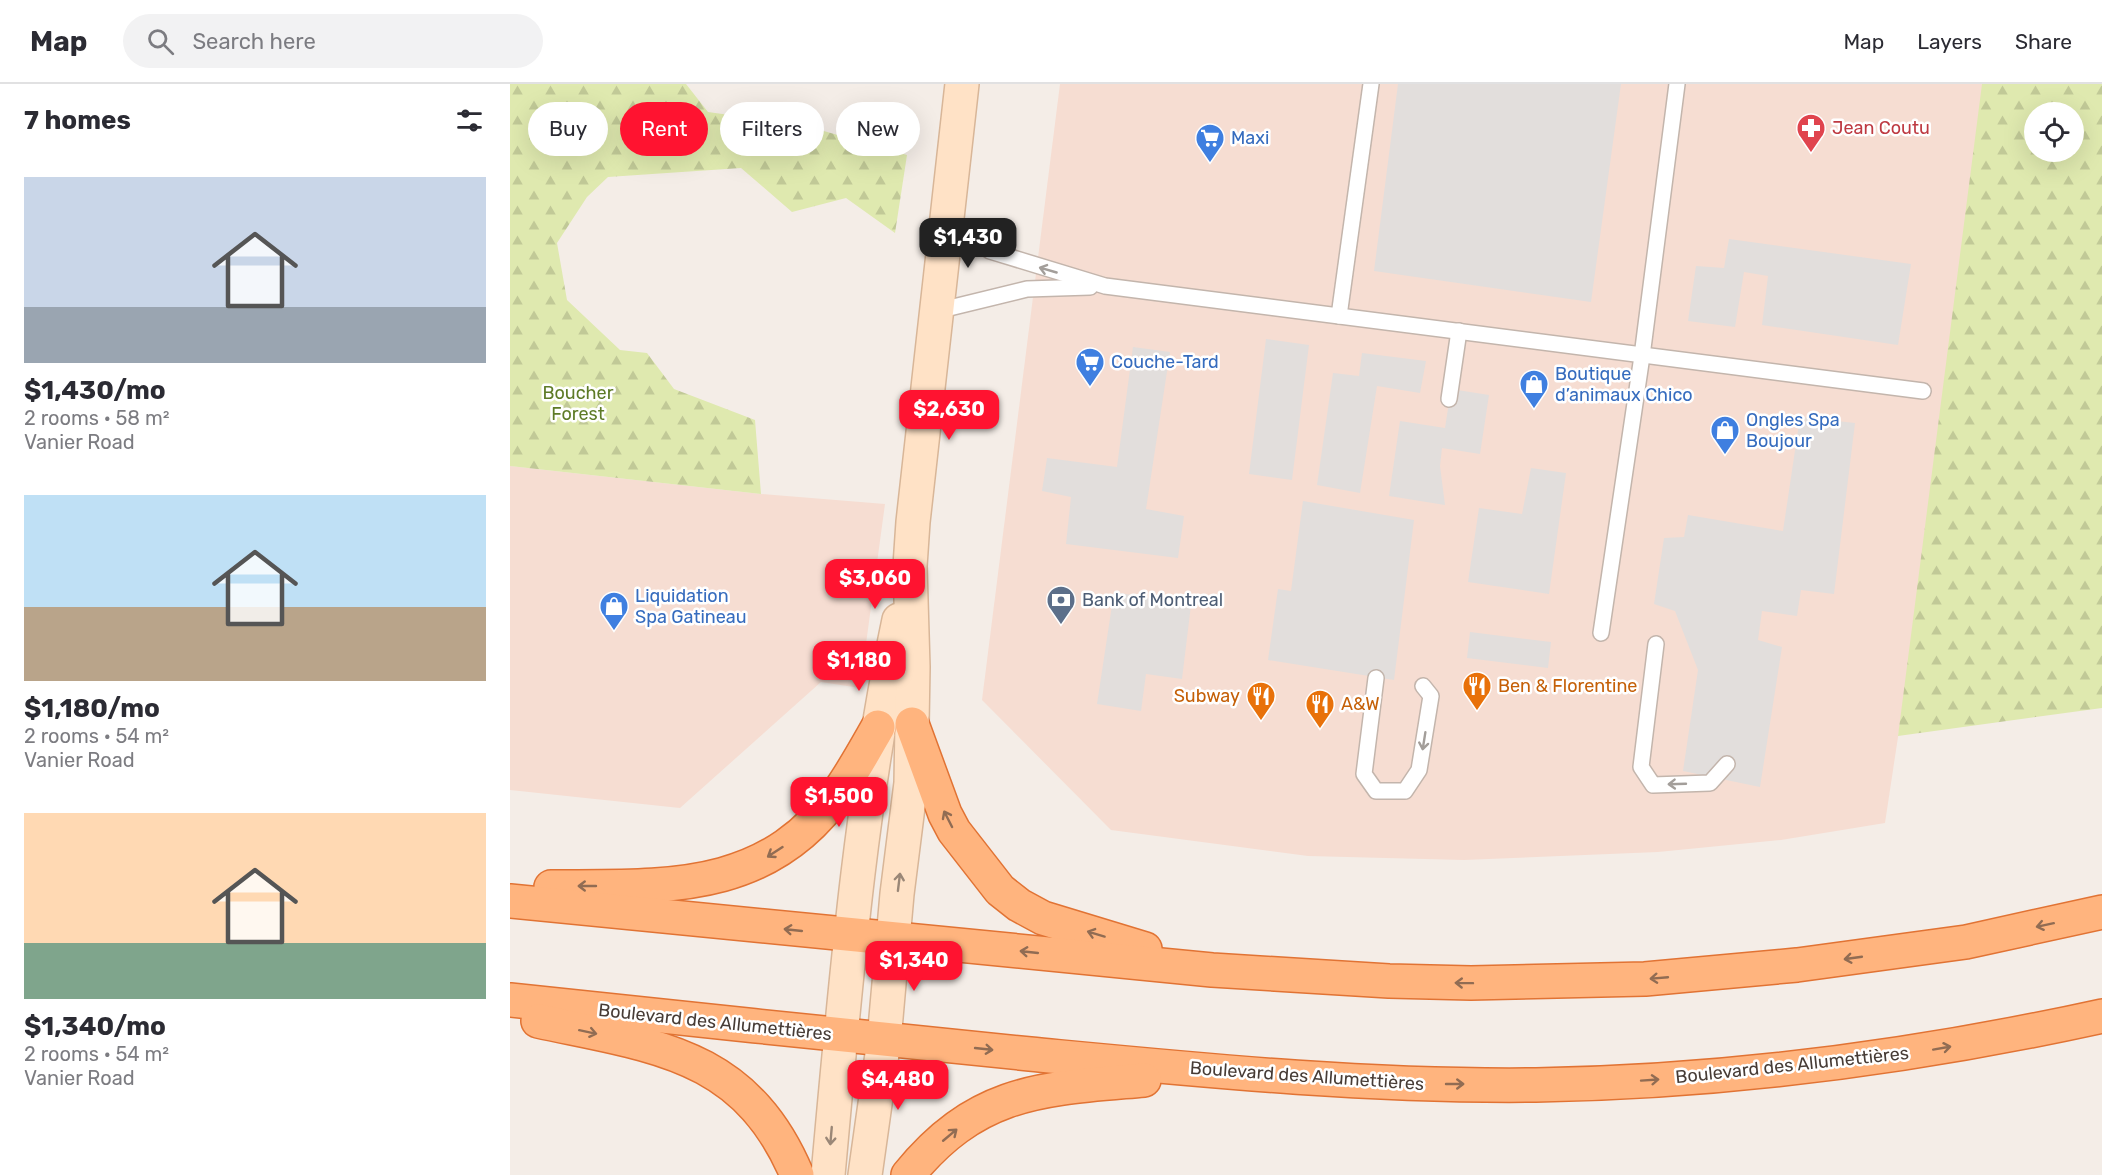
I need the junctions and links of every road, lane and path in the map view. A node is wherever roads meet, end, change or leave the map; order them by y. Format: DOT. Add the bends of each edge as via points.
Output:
graph roads {
  1 [pos="962,84"];
  2 [pos="1371,84"];
  3 [pos="1677,84"];
  4 [pos="949,220"];
  5 [pos="1105,286"];
  6 [pos="936,311"];
  7 [pos="1339,316"];
  8 [pos="1459,331"];
  9 [pos="1642,356"];
  10 [pos="1923,391"];
  11 [pos="1449,399"];
  12 [pos="910,566"];
  13 [pos="1601,633"];
  14 [pos="1656,644"];
  15 [pos="1376,678"];
  16 [pos="1423,686"];
  17 [pos="912,724"];
  18 [pos="878,727"];
  19 [pos="1727,764"];
  20 [pos="510,887"];
  21 [pos="510,901"];
  22 [pos="2102,912"];
  23 [pos="851,936"];
  24 [pos="894,940"];
  25 [pos="1212,970"];
  26 [pos="510,1000"];
  27 [pos="510,1016"];
  28 [pos="2102,1016"];
  29 [pos="841,1036"];
  30 [pos="884,1040"];
  31 [pos="1229,1073"];
  32 [pos="797,1175"];
  33 [pos="828,1175"];
  34 [pos="865,1175"];
  35 [pos="908,1175"];
  1 -- 4 [label="main road"];
  2 -- 7 [label="lane"];
  3 -- 9 [label="lane"];
  5 -- 4 [label="lane, one-way" via="990,251"];
  4 -- 6 [label="main road"];
  5 -- 6 [label="lane" via="1027,289"];
  5 -- 7 [label="lane"];
  6 -- 12 [label="main road"];
  7 -- 8 [label="lane"];
  8 -- 9 [label="lane"];
  8 -- 11 [label="lane"];
  9 -- 10 [label="lane"];
  9 -- 13 [label="lane"];
  12 -- 17 [label="main road"];
  12 -- 18 [label="main road"];
  19 -- 14 [label="lane, one-way" via="1710,783 1653,785 1641,767"];
  16 -- 15 [label="lane, one-way" via="1431,696 1419,770 1405,791 1376,791 1364,774"];
  24 -- 17 [label="main road, one-way" via="911,783"];
  25 -- 17 [label="highway, one-way" via="1043,918 1000,890 954,831"];
  18 -- 20 [label="highway, one-way" via="840,792 788,844 758,863 723,877 686,883"];
  18 -- 23 [label="main road"];
  23 -- 21 [label="highway, one-way"];
  22 -- 25 [label="highway, one-way" via="1955,943 1797,965 1645,979 1471,983"];
  23 -- 24 [label="highway"];
  23 -- 29 [label="main road"];
  25 -- 24 [label="highway, one-way"];
  24 -- 30 [label="main road"];
  26 -- 29 [label="highway, Boulevard des Allumettières"];
  27 -- 32 [label="highway, one-way" via="629,1041 694,1060 734,1086 757,1109"];
  31 -- 28 [label="highway, Boulevard des Allumettières, one-way" via="1434,1084 1633,1082 1849,1063"];
  29 -- 30 [label="highway, Boulevard des Allumettières"];
  29 -- 33 [label="main road, one-way"];
  30 -- 31 [label="highway, Boulevard des Allumettières, one-way"];
  30 -- 34 [label="main road"];
  35 -- 31 [label="highway, one-way" via="921,1159 964,1124 985,1109 1014,1097 1042,1089"];
}
